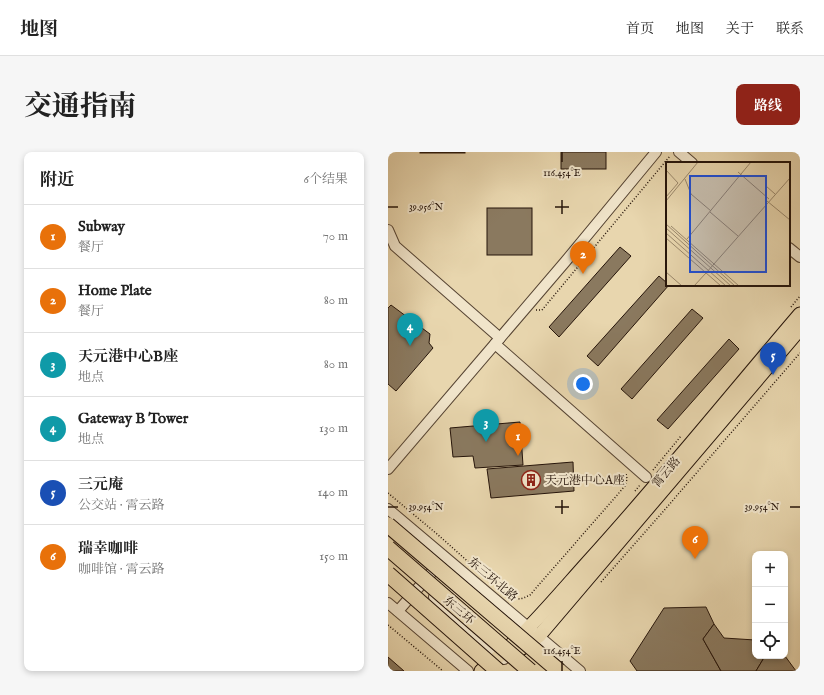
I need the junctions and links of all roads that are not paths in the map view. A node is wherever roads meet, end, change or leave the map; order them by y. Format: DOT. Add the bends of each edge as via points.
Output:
graph roads {
  1 [pos="656,152"];
  2 [pos="679,152"];
  3 [pos="691,162"];
  4 [pos="388,230"];
  5 [pos="790,249"];
  6 [pos="800,257"];
  7 [pos="795,311"];
  8 [pos="800,329"];
  9 [pos="498,341"];
  10 [pos="388,469"];
  11 [pos="646,478"];
  12 [pos="388,509"];
  13 [pos="388,525"];
  14 [pos="388,548"];
  15 [pos="445,556"];
  16 [pos="388,574"];
  17 [pos="420,585"];
  18 [pos="388,603"];
  19 [pos="398,611"];
  20 [pos="534,631"];
  21 [pos="501,662"];
  22 [pos="468,671"];
  23 [pos="482,671"];
  24 [pos="530,671"];
  25 [pos="559,671"];
  26 [pos="580,671"];
  1 -- 9 [label="street"];
  2 -- 3 [label="street"];
  4 -- 9 [label="street" via="395,246"];
  5 -- 6 [label="street"];
  7 -- 20 [label="main road, 霄云路"];
  8 -- 20 [label="main road, 霄云路"];
  9 -- 10 [label="street"];
  9 -- 11 [label="street"];
  12 -- 15 [label="street, 东三环北路"];
  13 -- 25 [label="highway, bridge"];
  14 -- 24 [label="highway, 东三环, bridge"];
  15 -- 17 [label="street"];
  15 -- 20 [label="street, 东三环北路"];
  16 -- 21 [label="highway, 东三环, bridge"];
  17 -- 19 [label="street"];
  17 -- 21 [label="street"];
  18 -- 19 [label="street"];
  19 -- 22 [label="street"];
  20 -- 21 [label="main road"];
  20 -- 26 [label="street, 东三环北路"];
  21 -- 23 [label="main road"];
}
